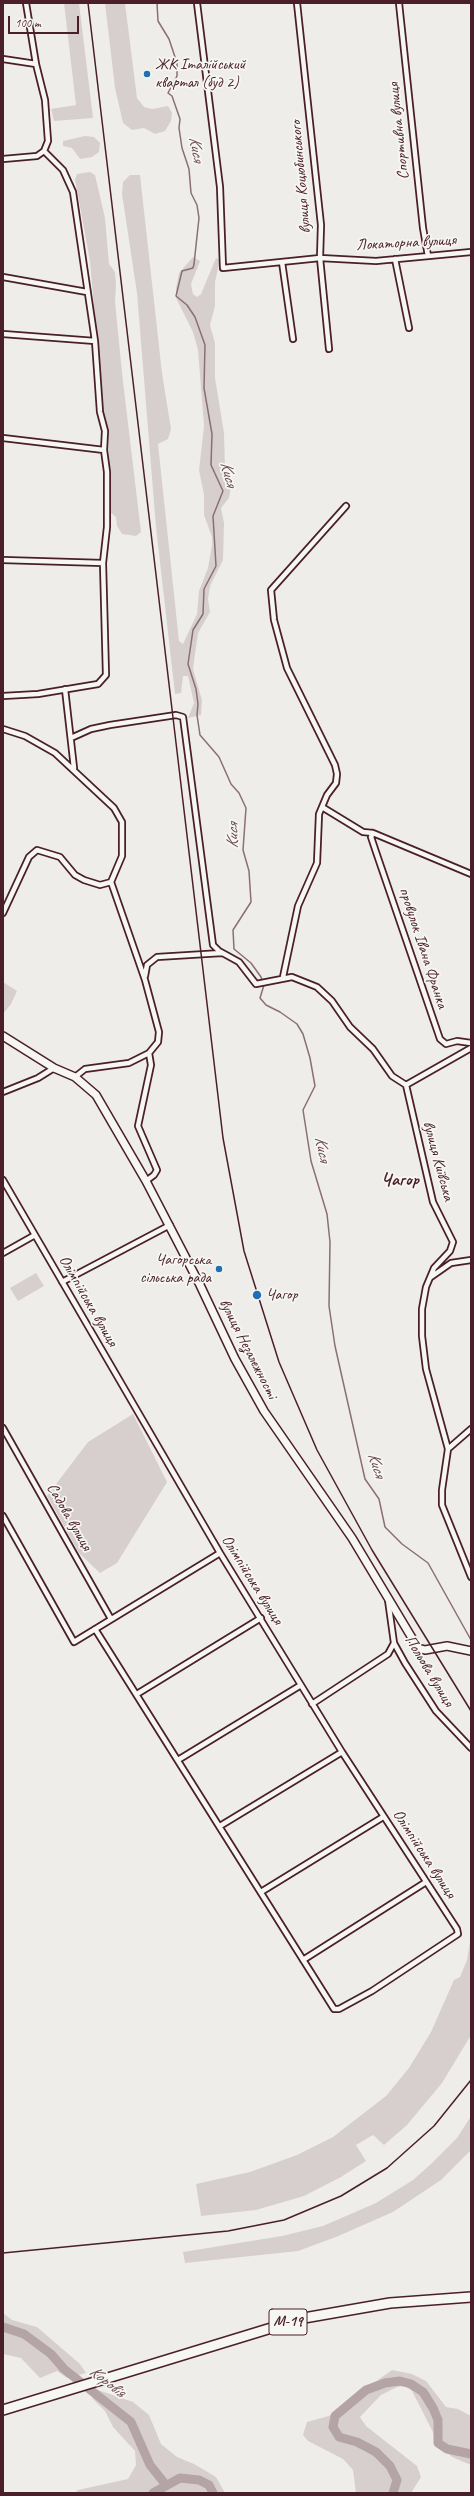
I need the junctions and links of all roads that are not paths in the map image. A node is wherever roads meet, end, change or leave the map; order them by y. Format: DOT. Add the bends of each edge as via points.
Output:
graph roads {
  1 [pos="26,3"];
  2 [pos="197,3"];
  3 [pos="297,3"];
  4 [pos="399,3"];
  5 [pos="3,59"];
  6 [pos="36,64"];
  7 [pos="44,151"];
  8 [pos="3,159"];
  9 [pos="471,252"];
  10 [pos="428,256"];
  11 [pos="320,258"];
  12 [pos="395,259"];
  13 [pos="282,262"];
  14 [pos="3,277"];
  15 [pos="87,292"];
  16 [pos="409,328"];
  17 [pos="3,334"];
  18 [pos="293,338"];
  19 [pos="95,341"];
  20 [pos="329,349"];
  21 [pos="3,438"];
  22 [pos="104,450"];
  23 [pos="346,506"];
  24 [pos="3,560"];
  25 [pos="103,563"];
  26 [pos="65,689"];
  27 [pos="3,696"];
  28 [pos="3,729"];
  29 [pos="71,738"];
  30 [pos="74,768"];
  31 [pos="322,807"];
  32 [pos="373,833"];
  33 [pos="471,874"];
  34 [pos="111,882"];
  35 [pos="3,913"];
  36 [pos="222,953"];
  37 [pos="283,977"];
  38 [pos="145,980"];
  39 [pos="3,1036"];
  40 [pos="471,1042"];
  41 [pos="471,1048"];
  42 [pos="149,1053"];
  43 [pos="54,1068"];
  44 [pos="75,1078"];
  45 [pos="406,1085"];
  46 [pos="3,1092"];
  47 [pos="3,1180"];
  48 [pos="146,1181"];
  49 [pos="170,1226"];
  50 [pos="34,1235"];
  51 [pos="3,1253"];
  52 [pos="471,1260"];
  53 [pos="430,1278"];
  54 [pos="62,1282"];
  55 [pos="3,1428"];
  56 [pos="471,1429"];
  57 [pos="448,1449"];
  58 [pos="3,1516"];
  59 [pos="220,1553"];
  60 [pos="471,1577"];
  61 [pos="388,1596"];
  62 [pos="261,1618"];
  63 [pos="111,1619"];
  64 [pos="95,1629"];
  65 [pos="394,1643"];
  66 [pos="471,1652"];
  67 [pos="301,1685"];
  68 [pos="137,1694"];
  69 [pos="312,1704"];
  70 [pos="471,1748"];
  71 [pos="342,1752"];
  72 [pos="178,1760"];
  73 [pos="384,1817"];
  74 [pos="220,1826"];
  75 [pos="426,1882"];
  76 [pos="261,1892"];
  77 [pos="303,1960"];
  78 [pos="471,2297"];
  79 [pos="3,2410"];
  1 -- 6 [label="street"];
  2 -- 13 [label="street, Локаторна вулиця" via="220,187 223,268"];
  3 -- 11 [label="street, вулиця Коцюбинського" via="321,226"];
  4 -- 10 [label="street, Спортивна вулиця"];
  5 -- 6 [label="street"];
  6 -- 7 [label="street" via="47,114 48,140"];
  7 -- 8 [label="street" via="33,157"];
  7 -- 15 [label="street" via="63,170 72,189"];
  9 -- 10 [label="street, Локаторна вулиця"];
  10 -- 12 [label="street, Локаторна вулиця"];
  11 -- 12 [label="street, Локаторна вулиця" via="376,261"];
  11 -- 13 [label="street, Локаторна вулиця"];
  11 -- 20 [label="street, вулиця Коцюбинського"];
  12 -- 16 [label="street"];
  13 -- 18 [label="street"];
  14 -- 15 [label="street"];
  15 -- 19 [label="street"];
  17 -- 19 [label="street"];
  19 -- 22 [label="street" via="100,414 105,432"];
  21 -- 22 [label="street"];
  22 -- 25 [label="street" via="108,509"];
  23 -- 31 [label="street" via="271,590 274,620 287,668 337,770 336,783 326,795"];
  24 -- 25 [label="street"];
  25 -- 26 [label="street" via="106,674 98,684"];
  26 -- 27 [label="street"];
  26 -- 29 [label="street"];
  28 -- 30 [label="street" via="25,736 55,753"];
  29 -- 30 [label="street"];
  29 -- 36 [label="street" via="91,729 110,725 176,715 184,718 211,937 214,946"];
  30 -- 34 [label="street" via="114,808 122,822 122,856"];
  31 -- 32 [label="street" via="352,827"];
  31 -- 37 [label="street" via="319,818 317,863 298,906"];
  32 -- 33 [label="street"];
  32 -- 40 [label="street, провулок Івана Франка" via="371,837 440,1040 446,1044 456,1041"];
  34 -- 35 [label="street" via="100,885 84,880 75,875 60,856 37,850 29,857"];
  34 -- 38 [label="street"];
  36 -- 37 [label="street" via="239,962 253,982 259,985"];
  36 -- 38 [label="street" via="157,957 147,965"];
  37 -- 45 [label="street" via="303,980 322,990 392,1076"];
  38 -- 42 [label="street" via="159,1032 158,1042"];
  39 -- 43 [label="street, вулиця Незалежності"];
  41 -- 45 [label="street"];
  42 -- 44 [label="street" via="129,1062 85,1069"];
  42 -- 48 [label="street" via="151,1065 138,1126 158,1170"];
  43 -- 44 [label="street, вулиця Незалежності"];
  43 -- 46 [label="street" via="38,1078"];
  44 -- 48 [label="street, вулиця Незалежності" via="96,1095"];
  45 -- 53 [label="street, вулиця Київська" via="434,1202 453,1242 452,1249 435,1266"];
  47 -- 50 [label="street, Олімпійська вулиця"];
  48 -- 49 [label="street, вулиця Незалежності"];
  49 -- 54 [label="street"];
  49 -- 61 [label="street, вулиця Незалежності" via="235,1359 264,1411 352,1538"];
  50 -- 51 [label="street"];
  50 -- 54 [label="street, Олімпійська вулиця"];
  52 -- 53 [label="street" via="446,1265"];
  53 -- 57 [label="street, вулиця Київська" via="422,1309 422,1348"];
  54 -- 59 [label="street, Олімпійська вулиця"];
  55 -- 63 [label="street, Садова вулиця"];
  56 -- 57 [label="street"];
  57 -- 60 [label="street, вулиця Київська" via="442,1502"];
  58 -- 64 [label="street" via="74,1642"];
  59 -- 62 [label="street, Олімпійська вулиця"];
  59 -- 63 [label="street"];
  61 -- 65 [label="street, Польова вулиця"];
  61 -- 66 [label="street, вулиця Незалежності" via="418,1648 427,1650 445,1646"];
  62 -- 67 [label="street, Олімпійська вулиця"];
  62 -- 68 [label="street"];
  63 -- 64 [label="street"];
  64 -- 68 [label="street"];
  65 -- 69 [label="street" via="388,1654"];
  65 -- 70 [label="street, Польова вулиця" via="436,1711"];
  67 -- 69 [label="street, Олімпійська вулиця"];
  67 -- 72 [label="street"];
  68 -- 72 [label="street"];
  69 -- 71 [label="street, Олімпійська вулиця"];
  71 -- 73 [label="street, Олімпійська вулиця"];
  71 -- 74 [label="street"];
  72 -- 74 [label="street"];
  73 -- 75 [label="street, Олімпійська вулиця"];
  73 -- 76 [label="street"];
  74 -- 76 [label="street"];
  75 -- 77 [label="street"];
  75 -- 77 [label="street, Олімпійська вулиця" via="459,1932 403,1971 335,2010"];
  76 -- 77 [label="street"];
  78 -- 79 [label="highway, М-19" via="390,2302 304,2318"];
}
